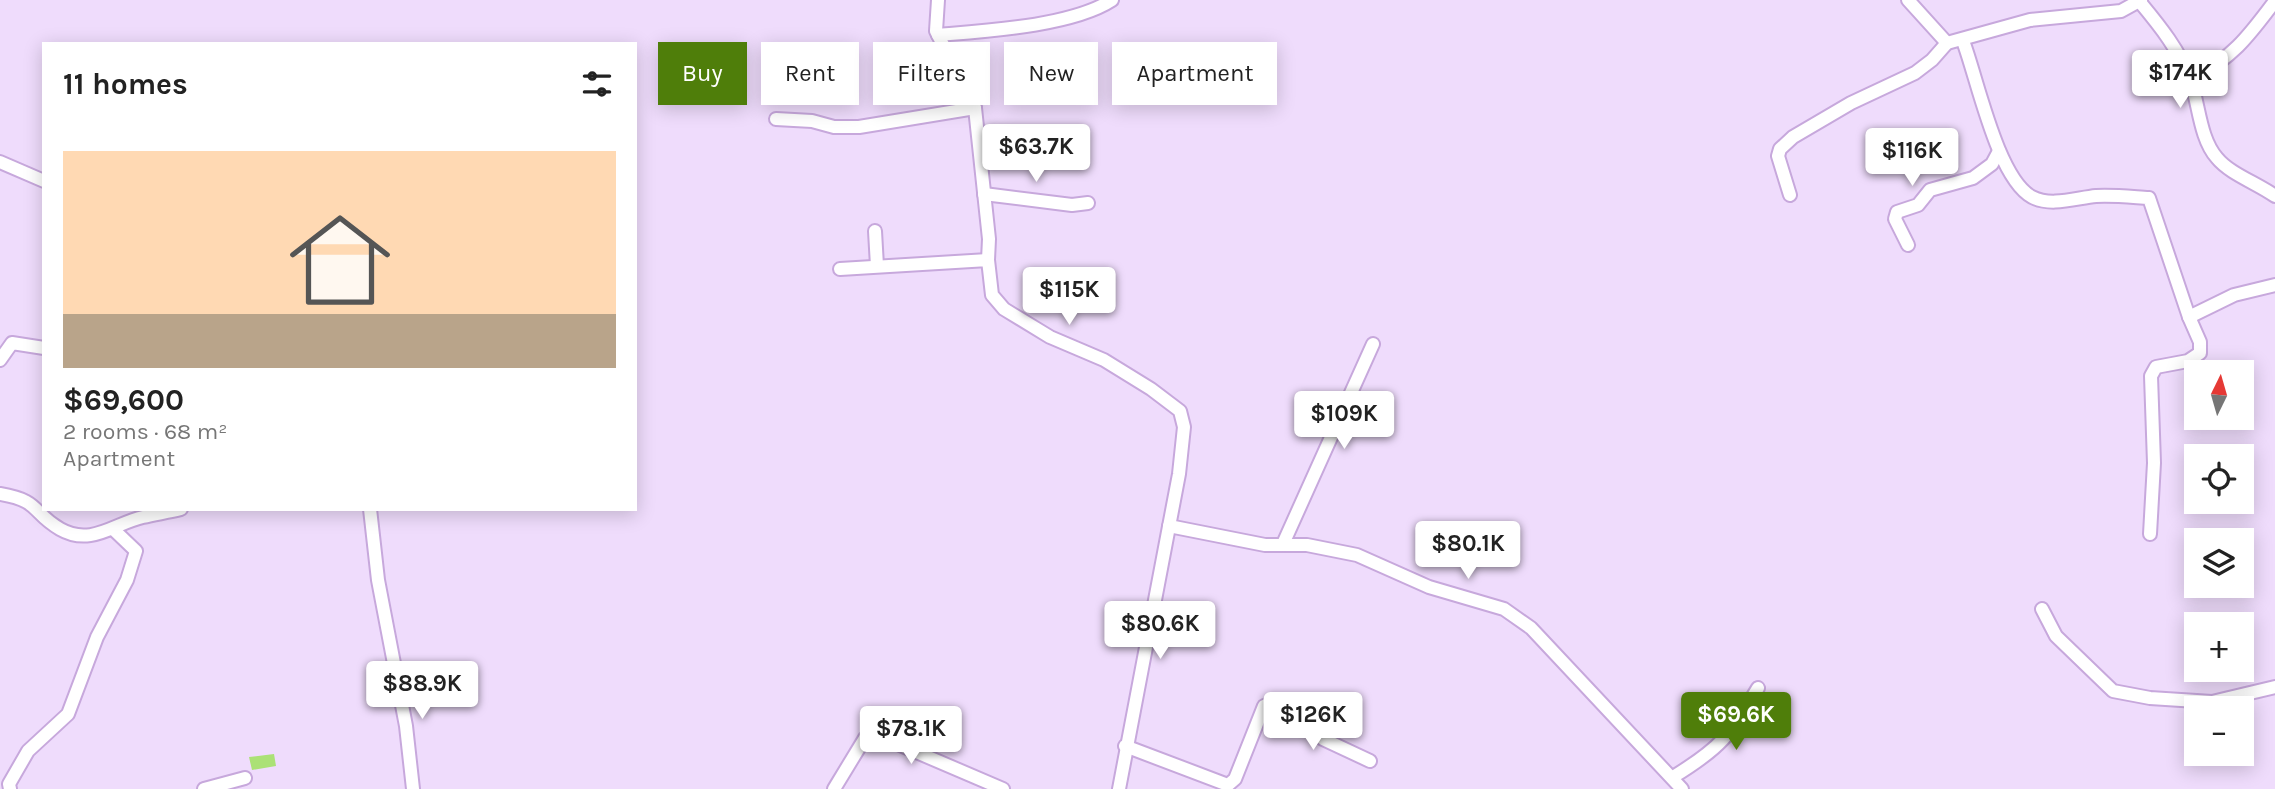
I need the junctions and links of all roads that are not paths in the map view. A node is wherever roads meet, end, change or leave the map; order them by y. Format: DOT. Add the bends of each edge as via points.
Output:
graph roads {
  1 [pos="938,0"];
  2 [pos="1112,0"];
  3 [pos="1908,0"];
  4 [pos="2140,1"];
  5 [pos="2275,1"];
  6 [pos="938,35"];
  7 [pos="1963,41"];
  8 [pos="1947,43"];
  9 [pos="2191,81"];
  10 [pos="975,108"];
  11 [pos="776,118"];
  12 [pos="1999,150"];
  13 [pos="0,162"];
  14 [pos="42,179"];
  15 [pos="984,194"];
  16 [pos="1790,195"];
  17 [pos="2275,195"];
  18 [pos="1088,203"];
  19 [pos="875,231"];
  20 [pos="1908,245"];
  21 [pos="988,260"];
  22 [pos="877,266"];
  23 [pos="840,269"];
  24 [pos="2275,285"];
  25 [pos="2189,317"];
  26 [pos="1373,344"];
  27 [pos="42,348"];
  28 [pos="0,360"];
  29 [pos="0,494"];
  30 [pos="172,511"];
  31 [pos="370,511"];
  32 [pos="1169,526"];
  33 [pos="113,529"];
  34 [pos="2150,534"];
  35 [pos="1283,544"];
  36 [pos="2042,609"];
  37 [pos="2275,687"];
  38 [pos="1758,688"];
  39 [pos="1125,746"];
  40 [pos="1370,761"];
  41 [pos="1673,776"];
  42 [pos="245,778"];
  43 [pos="10,789"];
  44 [pos="204,789"];
  45 [pos="413,789"];
  46 [pos="834,789"];
  47 [pos="1003,789"];
  48 [pos="1119,789"];
  49 [pos="1682,789"];
  1 -- 6 [label="street"];
  2 -- 6 [label="street" via="1093,10 1043,22"];
  3 -- 8 [label="street"];
  4 -- 7 [label="street" via="2121,11 2030,20"];
  4 -- 9 [label="street" via="2169,39"];
  5 -- 9 [label="street" via="2226,61"];
  6 -- 10 [label="street"];
  7 -- 8 [label="street"];
  7 -- 12 [label="street"];
  8 -- 16 [label="street" via="1915,73 1851,103 1780,149"];
  9 -- 17 [label="street" via="2216,157"];
  10 -- 11 [label="street" via="859,127"];
  10 -- 15 [label="street"];
  12 -- 20 [label="street" via="1992,164 1973,178 1930,190 1918,205 1897,212 1895,219"];
  12 -- 25 [label="street" via="2032,197 2067,202 2096,196 2150,198"];
  13 -- 14 [label="street"];
  15 -- 18 [label="street"];
  15 -- 21 [label="street"];
  19 -- 22 [label="street"];
  21 -- 22 [label="street"];
  21 -- 32 [label="street" via="992,295 1004,309 1050,337 1104,360 1180,411 1184,427"];
  22 -- 23 [label="street"];
  24 -- 25 [label="street" via="2234,295"];
  25 -- 34 [label="street" via="2200,353 2188,361 2156,367 2151,376 2154,463"];
  26 -- 35 [label="street"];
  27 -- 28 [label="street" via="12,343"];
  29 -- 33 [label="street" via="34,504 69,533 98,535"];
  30 -- 33 [label="street"];
  31 -- 45 [label="street"];
  32 -- 35 [label="street" via="1265,545"];
  32 -- 39 [label="street"];
  33 -- 43 [label="street" via="136,551 127,580 93,645 68,714 28,751"];
  35 -- 41 [label="street" via="1357,555 1429,587 1504,609 1531,628"];
  36 -- 37 [label="street" via="2056,636 2113,691 2211,702"];
  38 -- 41 [label="street" via="1729,735 1710,754"];
  39 -- 40 [label="street" via="1228,785 1235,779 1266,704 1273,703 1323,739"];
  39 -- 48 [label="street"];
  41 -- 49 [label="street"];
  42 -- 44 [label="street"];
  46 -- 47 [label="street" via="872,733"];
}
